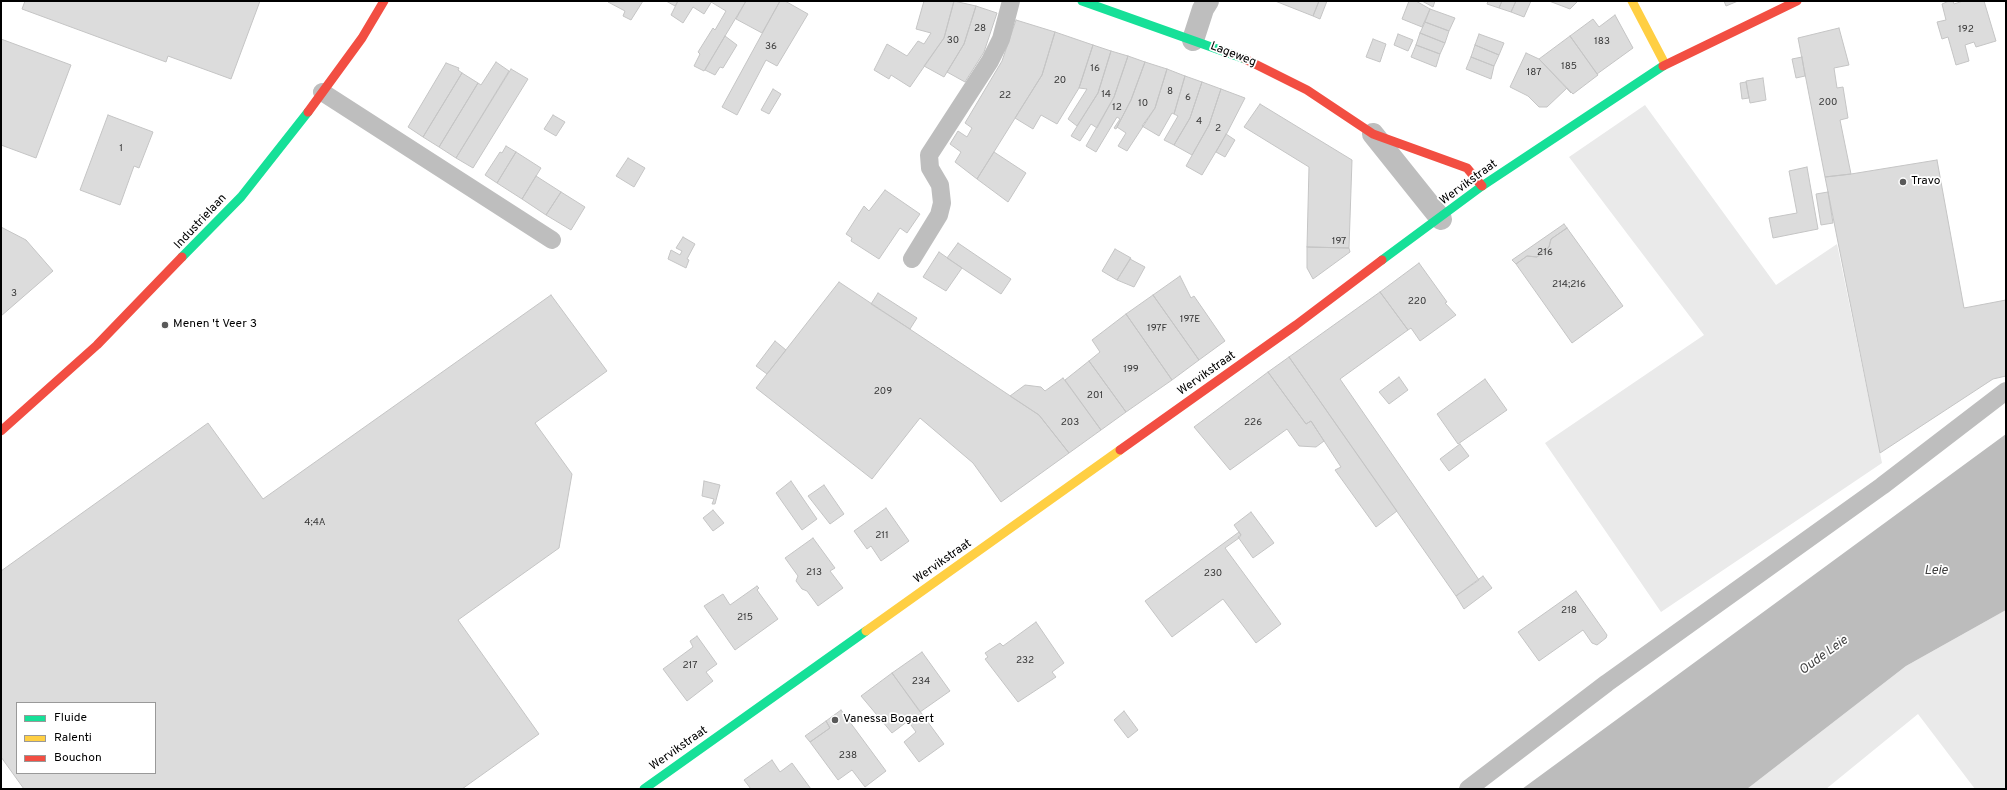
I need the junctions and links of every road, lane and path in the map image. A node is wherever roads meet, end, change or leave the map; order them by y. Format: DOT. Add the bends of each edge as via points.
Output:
graph roads {
  1 [pos="384,1"];
  2 [pos="1011,1"];
  3 [pos="1082,1"];
  4 [pos="1208,1"];
  5 [pos="1632,1"];
  6 [pos="1797,1"];
  7 [pos="1193,40"];
  8 [pos="1665,64"];
  9 [pos="322,92"];
  10 [pos="1373,134"];
  11 [pos="1482,186"];
  12 [pos="1441,219"];
  13 [pos="552,240"];
  14 [pos="912,258"];
  15 [pos="2006,391"];
  16 [pos="1,431"];
  17 [pos="649,787"];
  18 [pos="1468,789"];
  1 -- 9 [label="street, Industrielaan" via="362,38"];
  2 -- 14 [label="lane" via="1001,39 990,61 929,155 930,168 940,185 942,203 939,215"];
  3 -- 7 [label="street, Lageweg"];
  4 -- 7 [label="street"];
  5 -- 8 [label="street"];
  6 -- 8 [label="street, Wervikstraat"];
  7 -- 10 [label="street, Lageweg" via="1253,62 1307,90"];
  8 -- 11 [label="street, Wervikstraat"];
  9 -- 13 [label="lane"];
  9 -- 16 [label="street, Industrielaan" via="296,129 241,197 97,345"];
  10 -- 11 [label="street, Lageweg" via="1467,168"];
  10 -- 12 [label="street, Lageweg"];
  11 -- 12 [label="street, Wervikstraat"];
  12 -- 17 [label="street, Wervikstraat" via="1290,330"];
  15 -- 18 [label="lane" via="1882,486 1607,682"];
}
